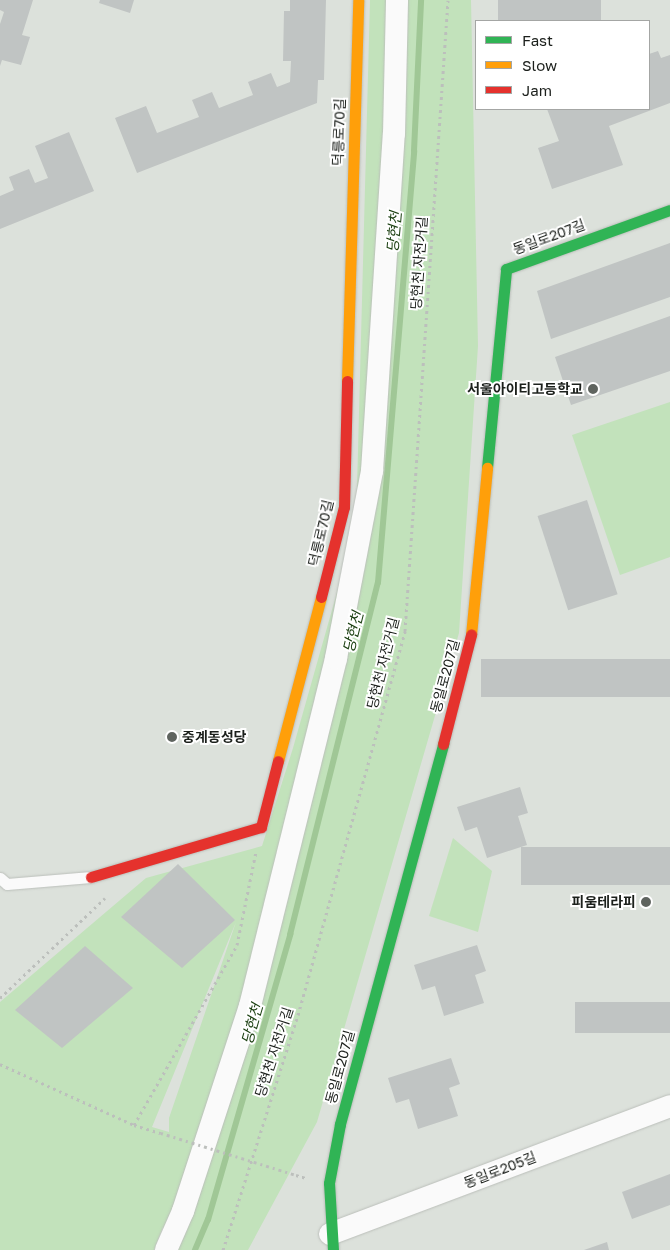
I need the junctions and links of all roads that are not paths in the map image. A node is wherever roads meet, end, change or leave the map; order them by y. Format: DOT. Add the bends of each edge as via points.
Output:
graph roads {
  1 [pos="358,0"];
  2 [pos="397,0"];
  3 [pos="670,210"];
  4 [pos="91,877"];
  5 [pos="0,878"];
  6 [pos="670,1106"];
  7 [pos="331,1242"];
  8 [pos="166,1250"];
  1 -- 4 [label="street, 덕릉로70길" via="344,507 261,827"];
  2 -- 8 [label="street" via="394,134 372,471 336,658 250,1006"];
  3 -- 7 [label="street, 동일로207길" via="506,269 471,639 340,1124 329,1183"];
  4 -- 5 [label="lane" via="7,884"];
  6 -- 7 [label="street, 동일로205길"];
}
